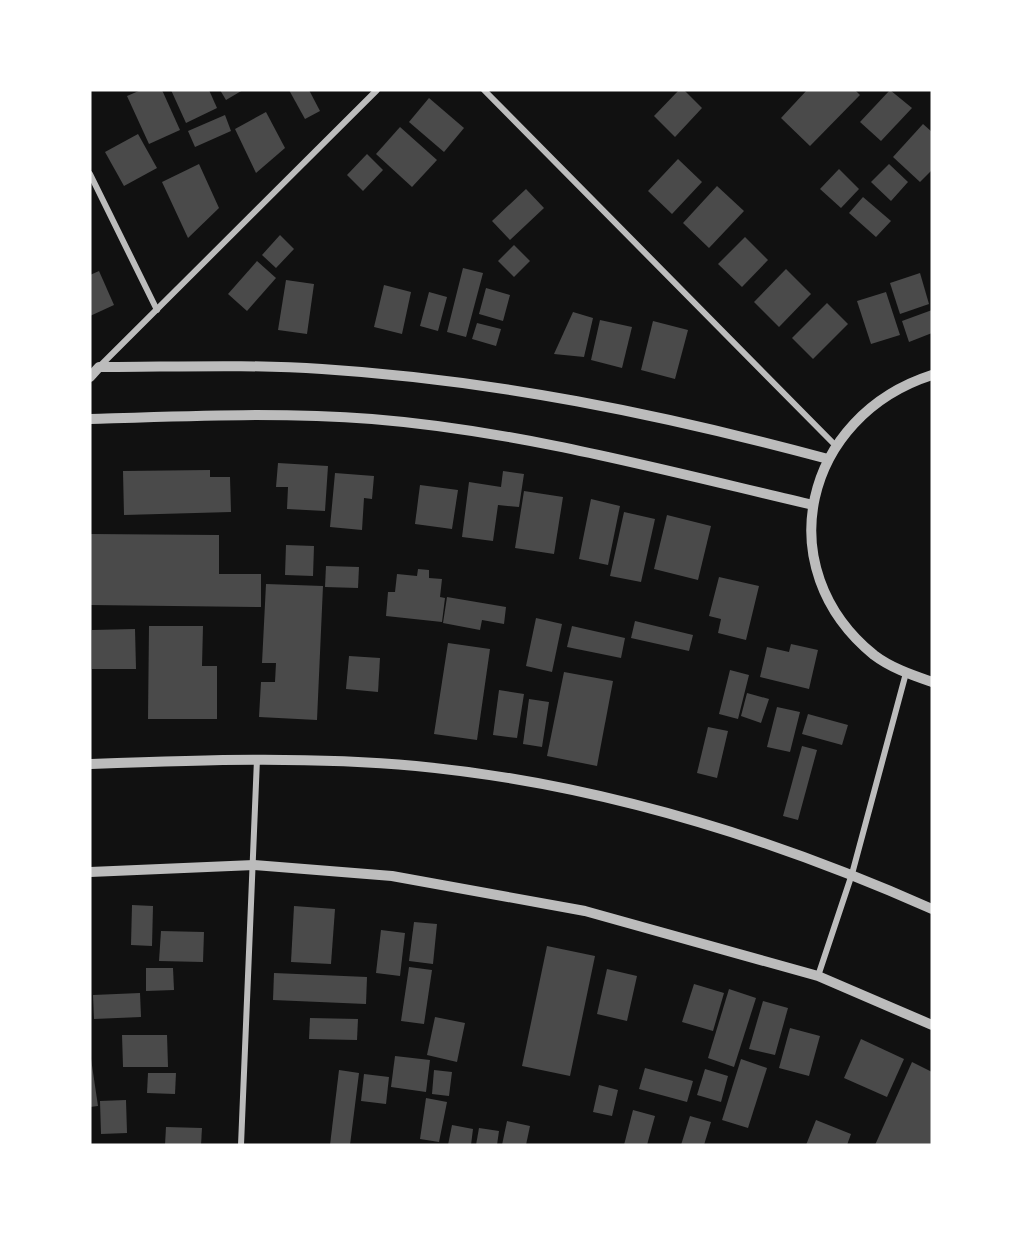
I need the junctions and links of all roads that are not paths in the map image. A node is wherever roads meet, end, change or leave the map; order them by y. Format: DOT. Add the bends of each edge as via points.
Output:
graph roads {
  1 [pos="377,90"];
  2 [pos="484,90"];
  3 [pos="90,174"];
  4 [pos="157,310"];
  5 [pos="99,367"];
  6 [pos="932,375"];
  7 [pos="90,377"];
  8 [pos="90,419"];
  9 [pos="835,445"];
  10 [pos="828,459"];
  11 [pos="813,505"];
  12 [pos="906,673"];
  13 [pos="932,682"];
  14 [pos="257,758"];
  15 [pos="90,764"];
  16 [pos="254,866"];
  17 [pos="90,872"];
  18 [pos="852,874"];
  19 [pos="932,909"];
  20 [pos="818,976"];
  21 [pos="932,1025"];
  22 [pos="241,1145"];
  1 -- 4 [label="street"];
  2 -- 9 [label="street"];
  3 -- 4 [label="street"];
  4 -- 5 [label="street"];
  5 -- 7 [label="street"];
  5 -- 10 [label="street" via="320,369 451,381 616,407"];
  6 -- 9 [label="street" via="908,382 880,398 855,419"];
  8 -- 11 [label="street" via="240,414 372,419 525,439"];
  9 -- 10 [label="street"];
  10 -- 11 [label="street"];
  11 -- 12 [label="street" via="812,539 818,573 831,605 851,633 876,656"];
  12 -- 13 [label="street"];
  12 -- 18 [label="street"];
  14 -- 15 [label="street"];
  14 -- 16 [label="street"];
  14 -- 18 [label="street" via="415,766 505,777 699,821"];
  16 -- 17 [label="street"];
  16 -- 20 [label="street" via="392,876 585,911"];
  16 -- 22 [label="street"];
  18 -- 19 [label="street"];
  18 -- 20 [label="street"];
  20 -- 21 [label="street"];
}
